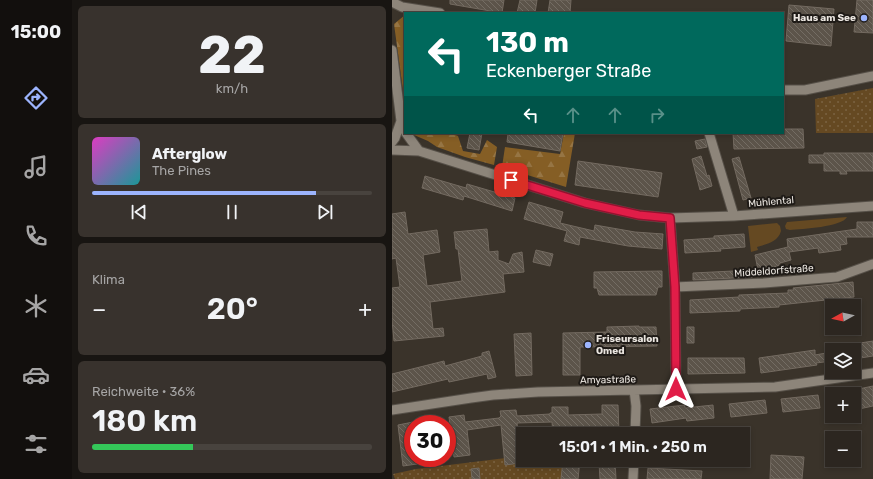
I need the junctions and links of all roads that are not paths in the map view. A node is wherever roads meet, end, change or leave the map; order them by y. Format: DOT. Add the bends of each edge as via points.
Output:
graph roads {
  1 [pos="392,2"];
  2 [pos="434,12"];
  3 [pos="392,50"];
  4 [pos="873,76"];
  5 [pos="784,90"];
  6 [pos="401,121"];
  7 [pos="404,128"];
  8 [pos="407,134"];
  9 [pos="709,134"];
  10 [pos="392,142"];
  11 [pos="392,150"];
  12 [pos="419,151"];
  13 [pos="873,206"];
  14 [pos="734,216"];
  15 [pos="670,218"];
  16 [pos="873,264"];
  17 [pos="675,287"];
  18 [pos="873,373"];
  19 [pos="676,389"];
  20 [pos="634,390"];
  21 [pos="392,410"];
  22 [pos="635,427"];
  23 [pos="634,467"];
  24 [pos="633,479"];
  1 -- 2 [label="street" via="402,7"];
  3 -- 6 [label="street"];
  4 -- 5 [label="street" via="805,90"];
  6 -- 7 [label="street"];
  6 -- 10 [label="street"];
  8 -- 12 [label="street"];
  9 -- 14 [label="street"];
  11 -- 12 [label="street, Mühlental"];
  12 -- 15 [label="street, Mühlental" via="585,203 639,215"];
  13 -- 14 [label="street, Mühlental"];
  14 -- 15 [label="street, Mühlental"];
  15 -- 17 [label="street"];
  16 -- 17 [label="street, Middeldorfstraße" via="837,277"];
  17 -- 19 [label="street"];
  18 -- 19 [label="street, Amyastraße" via="775,387"];
  19 -- 20 [label="street, Amyastraße"];
  20 -- 21 [label="street, Amyastraße" via="493,395"];
  20 -- 22 [label="street"];
  23 -- 24 [label="street"];
}
